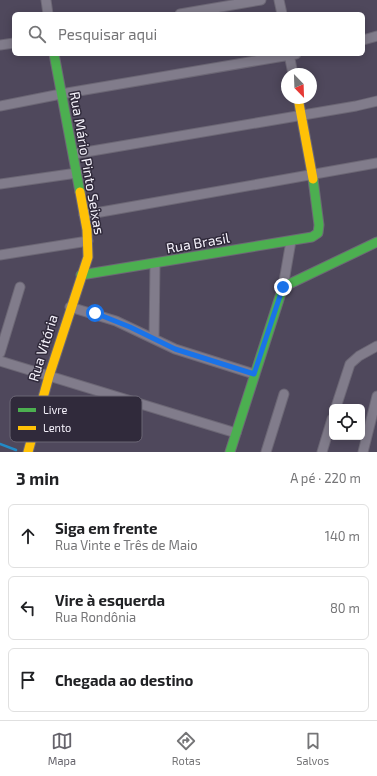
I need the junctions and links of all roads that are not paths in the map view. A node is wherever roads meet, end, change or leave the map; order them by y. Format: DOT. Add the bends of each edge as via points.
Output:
graph roads {
  1 [pos="46,0"];
  2 [pos="261,0"];
  3 [pos="279,0"];
  4 [pos="48,12"];
  5 [pos="192,12"];
  6 [pos="282,12"];
  7 [pos="377,36"];
  8 [pos="365,39"];
  9 [pos="12,43"];
  10 [pos="0,45"];
  11 [pos="54,56"];
  12 [pos="279,56"];
  13 [pos="291,56"];
  14 [pos="292,68"];
  15 [pos="60,94"];
  16 [pos="377,101"];
  17 [pos="299,104"];
  18 [pos="0,106"];
  19 [pos="302,115"];
  20 [pos="74,154"];
  21 [pos="377,163"];
  22 [pos="77,173"];
  23 [pos="312,174"];
  24 [pos="0,184"];
  25 [pos="84,215"];
  26 [pos="88,240"];
  27 [pos="291,241"];
  28 [pos="377,242"];
  29 [pos="0,255"];
  30 [pos="155,264"];
  31 [pos="81,276"];
  32 [pos="20,287"];
  33 [pos="283,287"];
  34 [pos="70,307"];
  35 [pos="154,339"];
  36 [pos="377,346"];
  37 [pos="0,353"];
  38 [pos="0,361"];
  39 [pos="254,374"];
  40 [pos="49,376"];
  41 [pos="284,394"];
  42 [pos="43,396"];
  43 [pos="115,396"];
  44 [pos="377,396"];
  45 [pos="142,404"];
  46 [pos="337,404"];
  47 [pos="329,429"];
  48 [pos="236,433"];
  49 [pos="31,442"];
  50 [pos="28,452"];
  51 [pos="230,452"];
  52 [pos="266,452"];
  53 [pos="322,452"];
  54 [pos="363,452"];
  1 -- 4 [label="street"];
  2 -- 5 [label="street"];
  3 -- 6 [label="street"];
  7 -- 8 [label="street"];
  9 -- 10 [label="street"];
  11 -- 15 [label="street, Rua Mário Pinto Seixas"];
  12 -- 15 [label="street"];
  13 -- 14 [label="street"];
  15 -- 18 [label="street"];
  15 -- 20 [label="street, Rua Mário Pinto Seixas"];
  16 -- 19 [label="street"];
  17 -- 19 [label="street"];
  19 -- 20 [label="street"];
  19 -- 23 [label="street"];
  20 -- 22 [label="street, Rua Mário Pinto Seixas"];
  21 -- 23 [label="street"];
  22 -- 24 [label="street"];
  22 -- 25 [label="street, Rua Mário Pinto Seixas"];
  23 -- 25 [label="street"];
  23 -- 27 [label="street, Rua Brasil" via="320,225 318,233 312,237"];
  25 -- 26 [label="street, Rua Mário Pinto Seixas"];
  26 -- 29 [label="street"];
  26 -- 31 [label="street, Rua Mário Pinto Seixas" via="88,257"];
  27 -- 30 [label="street, Rua Brasil"];
  27 -- 33 [label="street"];
  28 -- 33 [label="street"];
  30 -- 31 [label="street, Rua Brasil"];
  30 -- 35 [label="street"];
  31 -- 34 [label="street, Rua Vitória"];
  32 -- 37 [label="street"];
  33 -- 39 [label="street"];
  34 -- 35 [label="street" via="116,321"];
  34 -- 40 [label="street, Rua Vitória"];
  35 -- 39 [label="street" via="175,349"];
  36 -- 46 [label="street" via="350,364"];
  38 -- 40 [label="street"];
  39 -- 48 [label="street"];
  40 -- 42 [label="street, Rua Vitória"];
  40 -- 43 [label="street"];
  41 -- 52 [label="street"];
  44 -- 54 [label="street"];
  45 -- 48 [label="street"];
  47 -- 53 [label="street"];
  48 -- 51 [label="street"];
  49 -- 50 [label="street, Rua Vitória"];
}
